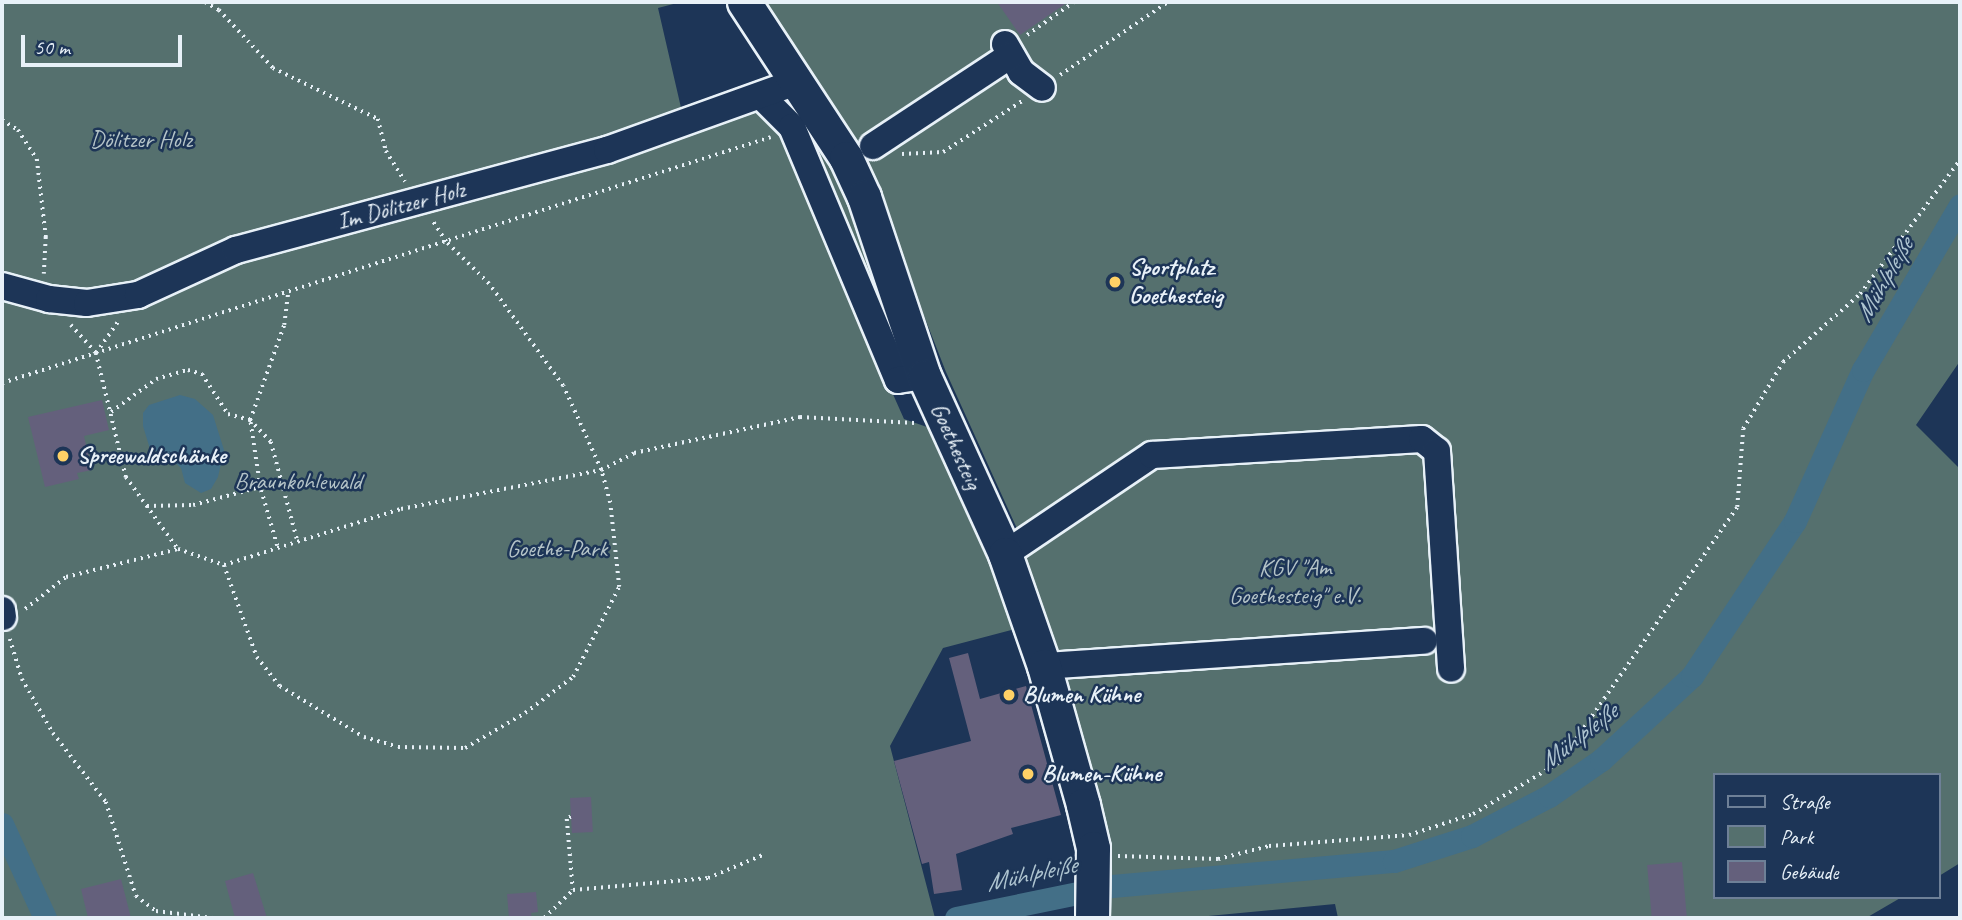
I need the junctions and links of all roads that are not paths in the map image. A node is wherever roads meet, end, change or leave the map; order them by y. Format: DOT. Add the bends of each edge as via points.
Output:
graph roads {
  1 [pos="744,2"];
  2 [pos="799,81"];
  3 [pos="1042,88"];
  4 [pos="761,96"];
  5 [pos="873,146"];
  6 [pos="2,286"];
  7 [pos="924,376"];
  8 [pos="1005,554"];
  9 [pos="1424,641"];
  10 [pos="1044,666"];
  11 [pos="1451,669"];
  12 [pos="1092,918"];
  1 -- 2 [label="main road, Goethesteig"];
  2 -- 4 [label="lane, Im Dölitzer Holz"];
  2 -- 7 [label="main road, Goethesteig" via="864,197"];
  3 -- 5 [label="lane" via="1021,72 1008,49"];
  4 -- 6 [label="lane, Im Dölitzer Holz" via="607,150 236,250 138,295 87,303 49,299"];
  4 -- 7 [label="lane" via="792,127 898,380"];
  7 -- 8 [label="main road, Goethesteig"];
  8 -- 10 [label="main road, Goethesteig"];
  8 -- 11 [label="lane" via="1152,455 1422,439 1437,451"];
  9 -- 10 [label="lane"];
  10 -- 12 [label="main road, Goethesteig" via="1093,860"];
}
